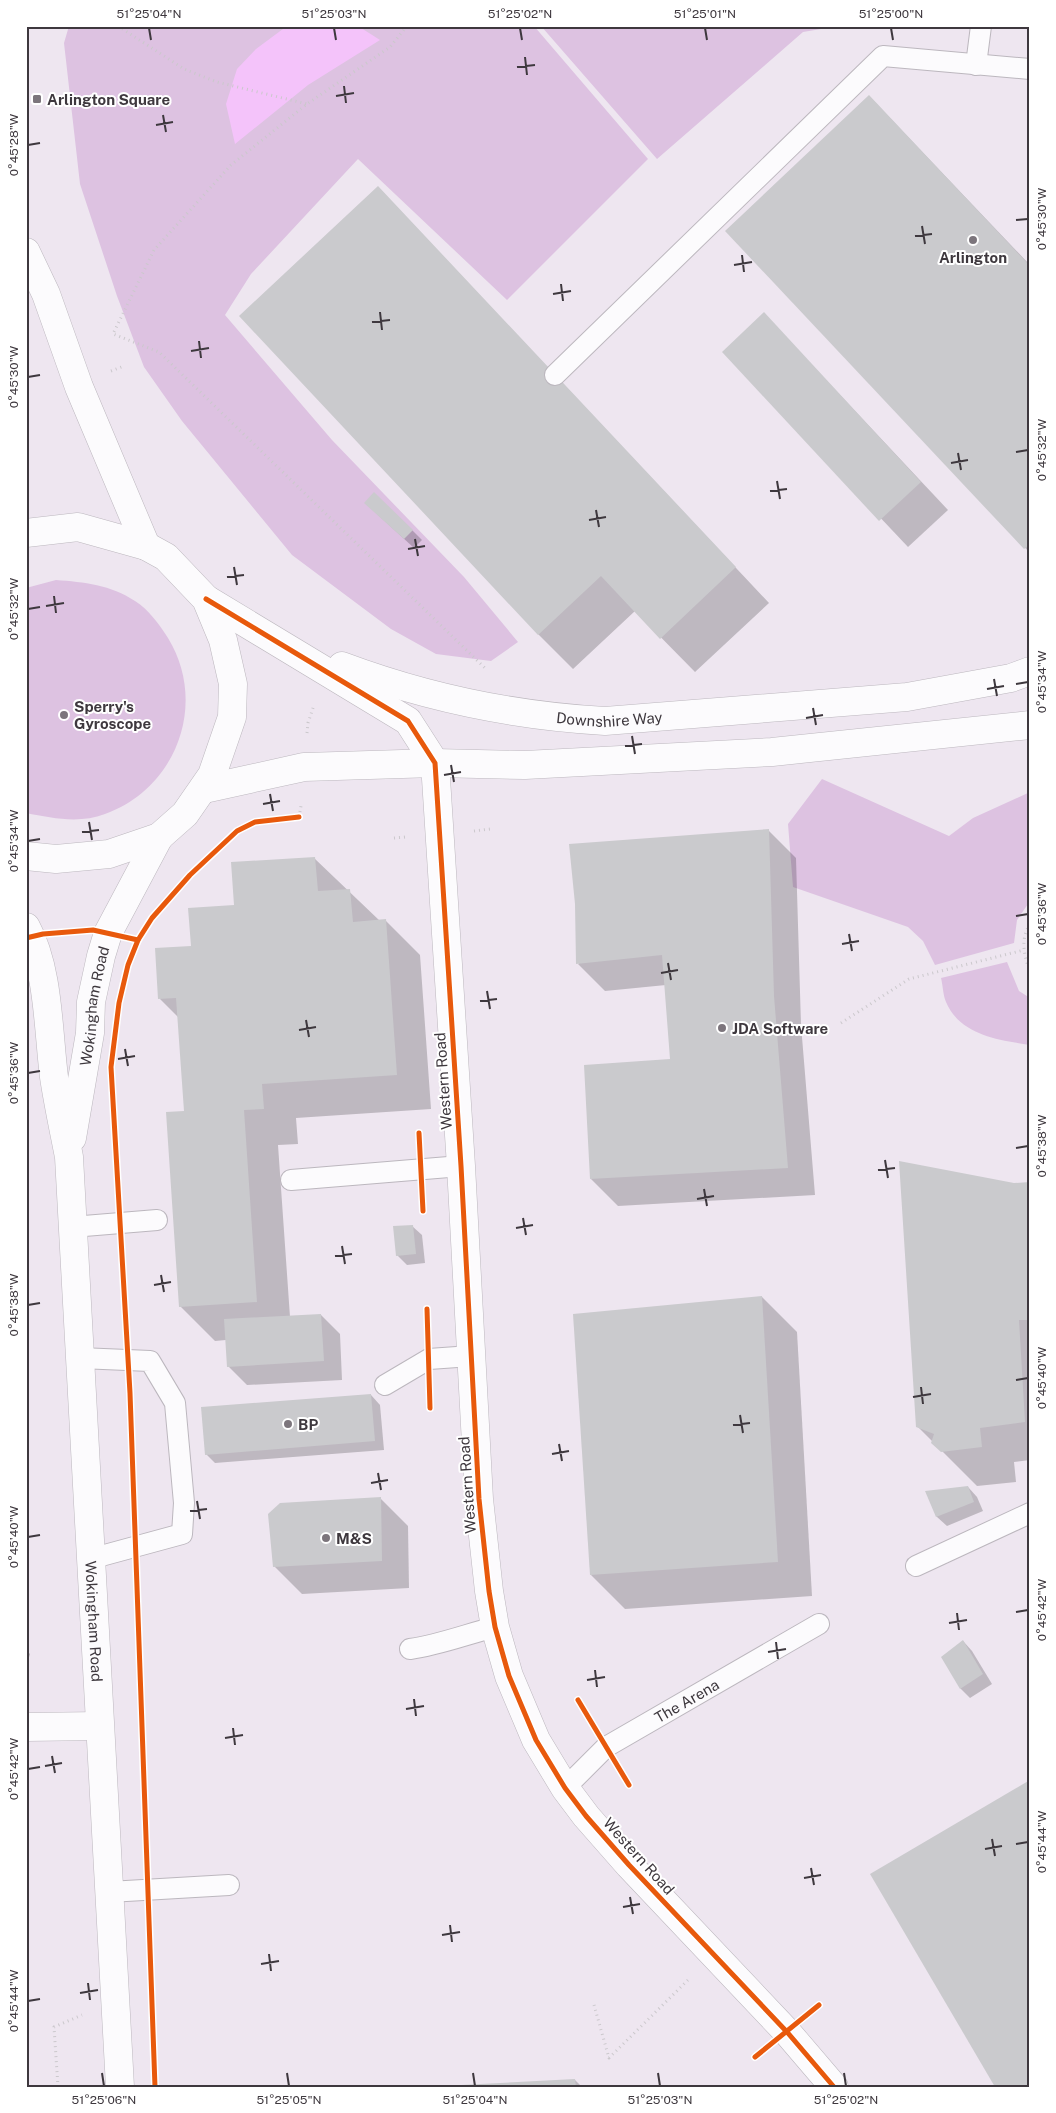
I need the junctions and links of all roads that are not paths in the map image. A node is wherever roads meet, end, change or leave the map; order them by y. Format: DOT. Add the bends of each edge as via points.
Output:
graph roads {
  1 [pos="981,26"];
  2 [pos="976,65"];
  3 [pos="1030,69"];
  4 [pos="26,252"];
  5 [pos="555,375"];
  6 [pos="26,533"];
  7 [pos="146,546"];
  8 [pos="206,599"];
  9 [pos="1030,671"];
  10 [pos="1030,725"];
  11 [pos="435,763"];
  12 [pos="204,789"];
  13 [pos="160,837"];
  14 [pos="26,856"];
  15 [pos="26,927"];
  16 [pos="69,1157"];
  17 [pos="461,1166"];
  18 [pos="291,1180"];
  19 [pos="157,1220"];
  20 [pos="72,1228"];
  21 [pos="471,1356"];
  22 [pos="80,1358"];
  23 [pos="384,1385"];
  24 [pos="1030,1513"];
  25 [pos="90,1560"];
  26 [pos="916,1566"];
  27 [pos="819,1624"];
  28 [pos="495,1627"];
  29 [pos="410,1649"];
  30 [pos="99,1726"];
  31 [pos="26,1727"];
  32 [pos="565,1788"];
  33 [pos="229,1885"];
  34 [pos="109,1892"];
  35 [pos="120,2087"];
  36 [pos="834,2087"];
  1 -- 2 [label="lane"];
  2 -- 3 [label="lane"];
  2 -- 5 [label="lane" via="883,56"];
  4 -- 7 [label="street" via="46,294 79,387"];
  6 -- 7 [label="street" via="78,527"];
  7 -- 8 [label="street" via="166,558"];
  8 -- 9 [label="street, Downshire Way" via="332,662 377,679 559,719 662,718 888,699 1011,678"];
  8 -- 11 [label="street" via="408,721"];
  8 -- 12 [label="street" via="223,640 233,684 232,717"];
  10 -- 11 [label="street" via="772,752 525,765"];
  11 -- 12 [label="street" via="304,767"];
  11 -- 17 [label="street, Western Road"];
  12 -- 13 [label="street" via="185,814"];
  13 -- 14 [label="street" via="110,854 56,859"];
  13 -- 16 [label="street, Wokingham Road" via="108,933 101,956 91,1002 90,1033"];
  15 -- 16 [label="street, Wokingham Road" via="32,937 44,986 54,1079"];
  16 -- 20 [label="street, Wokingham Road"];
  17 -- 18 [label="lane"];
  17 -- 21 [label="street, Western Road"];
  19 -- 20 [label="lane"];
  20 -- 22 [label="street, Wokingham Road"];
  21 -- 23 [label="lane" via="428,1359"];
  21 -- 28 [label="street, Western Road" via="479,1499"];
  22 -- 25 [label="street, Wokingham Road"];
  22 -- 25 [label="lane" via="150,1361 175,1403 184,1503 182,1534"];
  24 -- 26 [label="lane"];
  25 -- 30 [label="street, Wokingham Road"];
  27 -- 32 [label="lane, The Arena" via="606,1747"];
  28 -- 29 [label="lane"];
  28 -- 32 [label="street, Western Road" via="521,1706 536,1740"];
  30 -- 31 [label="street"];
  30 -- 34 [label="street, Wokingham Road"];
  32 -- 36 [label="street, Western Road" via="629,1865 787,2032"];
  33 -- 34 [label="lane"];
  34 -- 35 [label="street, Wokingham Road"];
}
